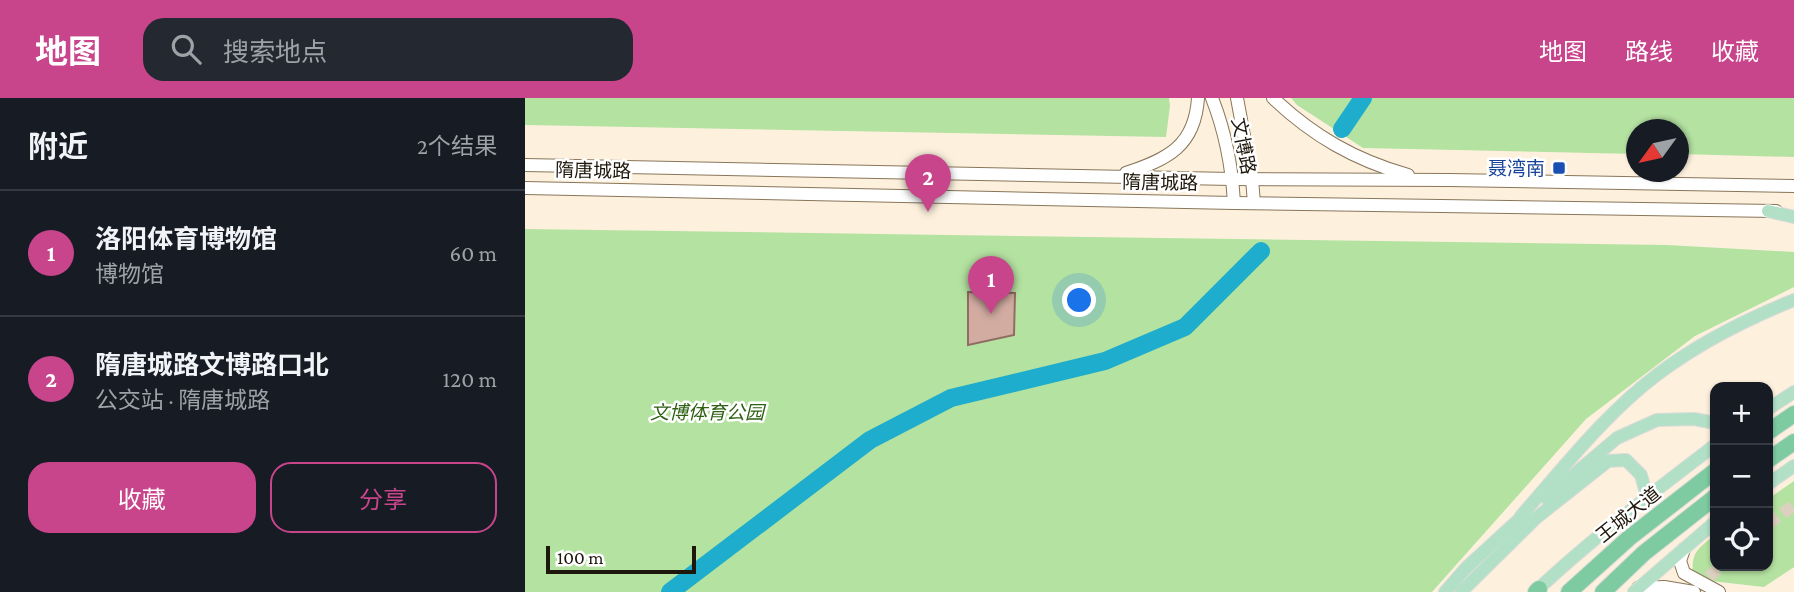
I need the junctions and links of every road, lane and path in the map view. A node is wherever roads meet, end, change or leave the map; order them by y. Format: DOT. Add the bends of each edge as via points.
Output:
graph roads {
  1 [pos="1198,98"];
  2 [pos="1212,98"];
  3 [pos="1237,98"];
  4 [pos="1273,98"];
  5 [pos="525,165"];
  6 [pos="1116,176"];
  7 [pos="1232,179"];
  8 [pos="1252,179"];
  9 [pos="1426,179"];
  10 [pos="1794,186"];
  11 [pos="525,188"];
  12 [pos="1234,203"];
  13 [pos="1254,203"];
  14 [pos="1768,211"];
  15 [pos="1794,212"];
  16 [pos="1794,217"];
  17 [pos="1794,300"];
  18 [pos="1794,392"];
  19 [pos="1773,406"];
  20 [pos="1794,414"];
  21 [pos="1710,422"];
  22 [pos="1773,429"];
  23 [pos="1794,442"];
  24 [pos="1710,450"];
  25 [pos="1773,457"];
  26 [pos="1794,466"];
  27 [pos="1710,475"];
  28 [pos="1773,481"];
  29 [pos="1647,497"];
  30 [pos="1710,502"];
  31 [pos="1521,516"];
  32 [pos="1710,526"];
  33 [pos="1683,549"];
  34 [pos="1636,590"];
  35 [pos="1537,591"];
  36 [pos="1715,591"];
  37 [pos="1445,592"];
  38 [pos="1461,592"];
  39 [pos="1569,592"];
  40 [pos="1603,592"];
  41 [pos="1694,592"];
  1 -- 6 [label="main road" via="1197,118 1180,147 1154,163"];
  2 -- 7 [label="main road, 文博路"];
  3 -- 8 [label="main road, 文博路"];
  4 -- 9 [label="main road" via="1311,131 1344,151"];
  5 -- 6 [label="main road, 隋唐城路"];
  6 -- 7 [label="main road, 隋唐城路"];
  7 -- 8 [label="main road, 隋唐城路"];
  7 -- 12 [label="main road, 文博路"];
  8 -- 9 [label="main road, 隋唐城路"];
  8 -- 13 [label="main road, 文博路"];
  9 -- 10 [label="main road, 隋唐城路"];
  11 -- 12 [label="main road, 隋唐城路"];
  12 -- 13 [label="main road, 隋唐城路"];
  13 -- 14 [label="main road, 隋唐城路"];
  14 -- 15 [label="main road, 隋唐城路"];
  14 -- 16 [label="main road"];
  17 -- 31 [label="main road" via="1705,343 1658,373 1615,411"];
  18 -- 19 [label="main road"];
  20 -- 22 [label="highway"];
  21 -- 31 [label="main road" via="1657,420 1617,438"];
  23 -- 25 [label="highway"];
  24 -- 29 [label="main road"];
  26 -- 28 [label="main road"];
  27 -- 39 [label="highway, 王城大道"];
  29 -- 35 [label="main road"];
  29 -- 38 [label="main road" via="1641,475 1626,460 1608,461 1536,518"];
  30 -- 40 [label="highway"];
  31 -- 37 [label="main road"];
  32 -- 33 [label="main road"];
  33 -- 34 [label="main road"];
  33 -- 36 [label="main road" via="1684,573"];
  34 -- 41 [label="main road" via="1664,586"];
}
